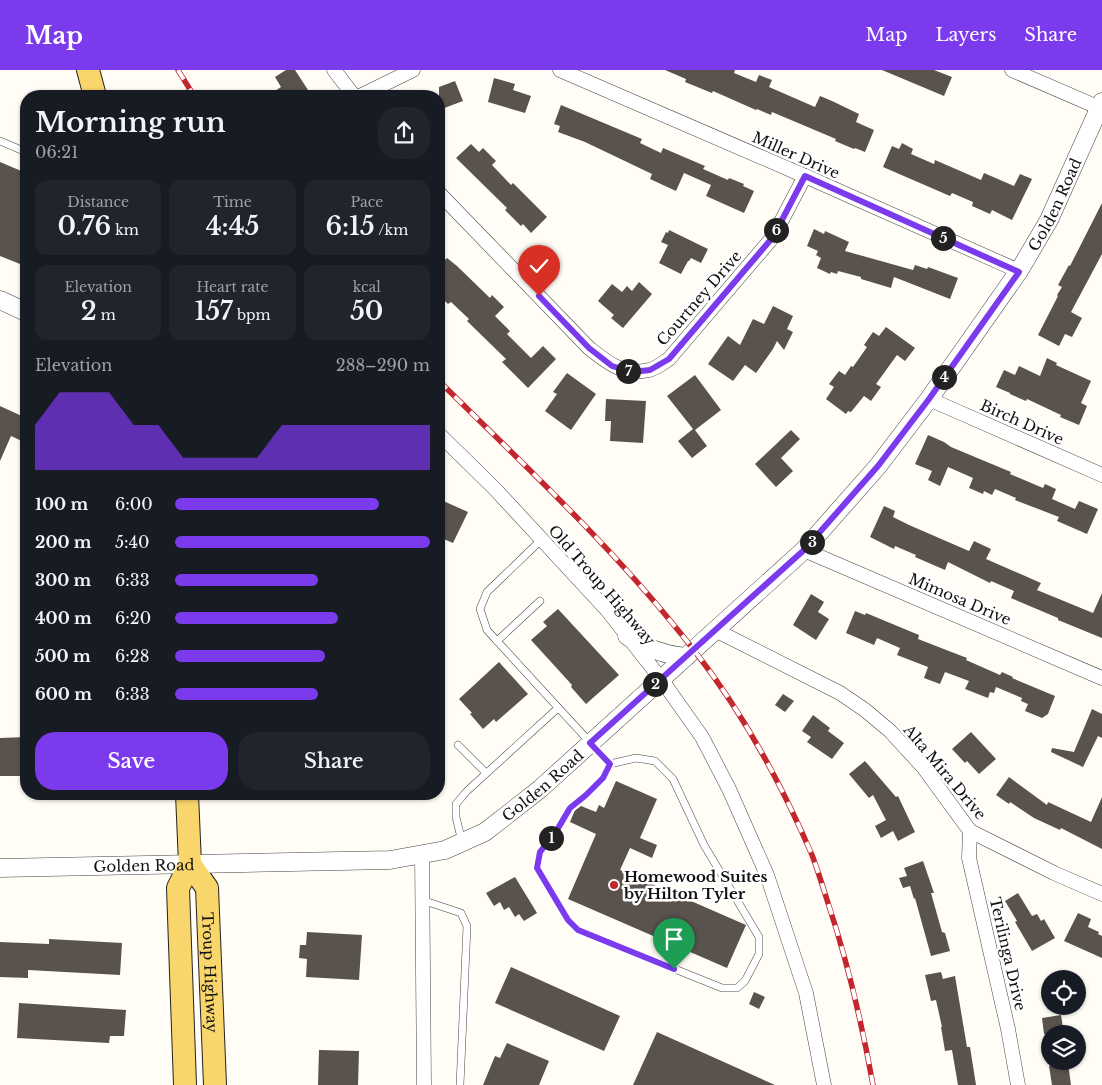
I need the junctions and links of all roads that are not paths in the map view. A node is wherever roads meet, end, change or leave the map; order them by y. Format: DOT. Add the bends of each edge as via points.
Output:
graph roads {
  1 [pos="88,70"];
  2 [pos="334,70"];
  3 [pos="413,70"];
  4 [pos="560,70"];
  5 [pos="1012,70"];
  6 [pos="93,90"];
  7 [pos="349,90"];
  8 [pos="372,90"];
  9 [pos="1101,105"];
  10 [pos="0,141"];
  11 [pos="20,149"];
  12 [pos="805,176"];
  13 [pos="445,198"];
  14 [pos="1019,272"];
  15 [pos="0,300"];
  16 [pos="20,309"];
  17 [pos="929,399"];
  18 [pos="445,440"];
  19 [pos="1102,475"];
  20 [pos="542,540"];
  21 [pos="804,550"];
  22 [pos="540,601"];
  23 [pos="717,631"];
  24 [pos="627,636"];
  25 [pos="496,641"];
  26 [pos="685,657"];
  27 [pos="1102,678"];
  28 [pos="661,679"];
  29 [pos="558,708"];
  30 [pos="590,743"];
  31 [pos="458,745"];
  32 [pos="610,764"];
  33 [pos="486,773"];
  34 [pos="187,800"];
  35 [pos="970,831"];
  36 [pos="462,842"];
  37 [pos="422,854"];
  38 [pos="190,864"];
  39 [pos="0,868"];
  40 [pos="1102,894"];
  41 [pos="422,900"];
  42 [pos="185,1085"];
  43 [pos="215,1085"];
  44 [pos="424,1085"];
  45 [pos="460,1085"];
  46 [pos="824,1085"];
  47 [pos="1018,1085"];
  1 -- 6 [label="main road"];
  2 -- 7 [label="street"];
  3 -- 8 [label="street"];
  4 -- 12 [label="street, Miller Drive"];
  5 -- 9 [label="street"];
  9 -- 14 [label="street, Golden Road" via="1049,220"];
  10 -- 11 [label="lane"];
  12 -- 13 [label="street, Courtney Drive" via="773,237 669,359 650,370 632,372 612,366 589,348"];
  12 -- 14 [label="street, Miller Drive"];
  14 -- 17 [label="street, Golden Road"];
  15 -- 16 [label="street"];
  17 -- 19 [label="street, Birch Drive"];
  17 -- 21 [label="street, Golden Road" via="878,466"];
  18 -- 20 [label="street, Old Troup Highway"];
  20 -- 24 [label="street, Old Troup Highway"];
  20 -- 25 [label="lane" via="487,592 480,609 487,630"];
  21 -- 23 [label="street, Golden Road"];
  21 -- 27 [label="street, Mimosa Drive"];
  22 -- 25 [label="lane"];
  23 -- 26 [label="street, Golden Road"];
  23 -- 35 [label="street, Alta Mira Drive" via="840,693 865,710 890,731 924,768"];
  24 -- 26 [label="street" via="652,650"];
  24 -- 28 [label="street, Old Troup Highway"];
  25 -- 29 [label="lane"];
  26 -- 28 [label="street, Golden Road"];
  28 -- 30 [label="street, Golden Road"];
  28 -- 46 [label="street, Old Troup Highway" via="702,737 767,875 806,993"];
  29 -- 30 [label="lane"];
  29 -- 33 [label="lane"];
  30 -- 32 [label="lane"];
  30 -- 36 [label="street, Golden Road" via="540,789 485,832"];
  31 -- 33 [label="lane"];
  32 -- 32 [label="lane" via="636,758 655,762 673,779 704,845 759,937 759,954 745,981 737,988 722,988 578,930 568,920 537,868 540,852 570,808 603,778"];
  33 -- 36 [label="lane" via="456,804"];
  34 -- 38 [label="main road, Troup Highway"];
  35 -- 40 [label="street, Alta Mira Drive"];
  35 -- 47 [label="street, Terilinga Drive" via="969,858"];
  36 -- 37 [label="street, Golden Road" via="445,850"];
  37 -- 38 [label="street, Golden Road" via="390,860"];
  37 -- 41 [label="street"];
  38 -- 39 [label="street, Golden Road"];
  38 -- 42 [label="main road, Troup Highway" via="178,888"];
  38 -- 43 [label="main road, Troup Highway" via="207,888"];
  41 -- 44 [label="street"];
  41 -- 45 [label="lane" via="461,913 467,926"];
}
